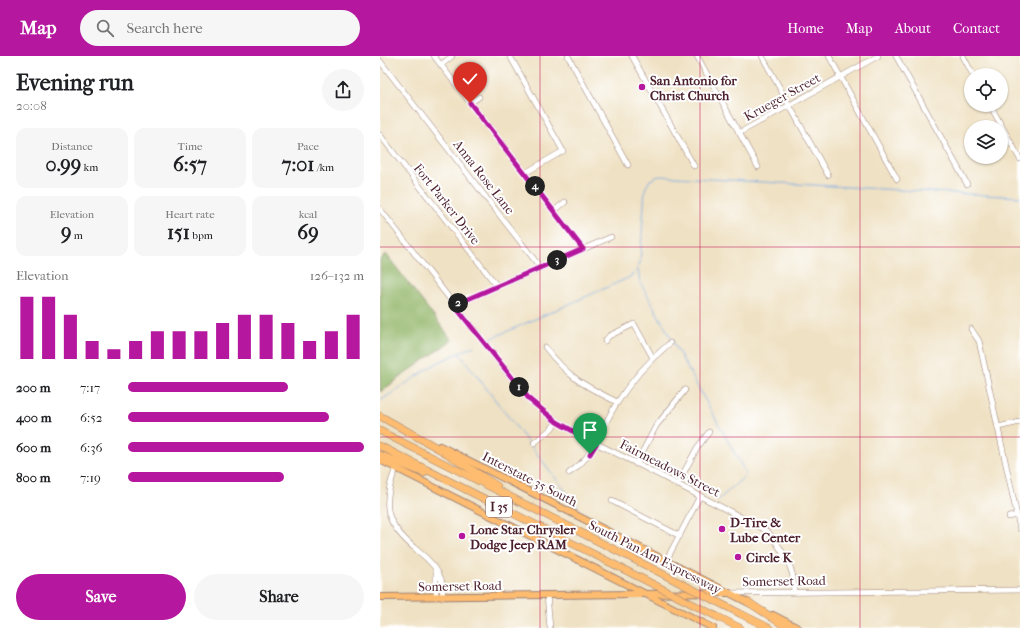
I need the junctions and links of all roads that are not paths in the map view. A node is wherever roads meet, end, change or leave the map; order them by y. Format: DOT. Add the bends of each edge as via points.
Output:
graph roads {
  1 [pos="434,56"];
  2 [pos="452,56"];
  3 [pos="510,56"];
  4 [pos="632,56"];
  5 [pos="697,56"];
  6 [pos="762,56"];
  7 [pos="829,56"];
  8 [pos="878,56"];
  9 [pos="896,56"];
  10 [pos="963,56"];
  11 [pos="570,57"];
  12 [pos="380,61"];
  13 [pos="441,65"];
  14 [pos="970,68"];
  15 [pos="841,76"];
  16 [pos="479,97"];
  17 [pos="470,103"];
  18 [pos="790,105"];
  19 [pos="994,112"];
  20 [pos="739,133"];
  21 [pos="380,135"];
  22 [pos="1018,149"];
  23 [pos="1020,159"];
  24 [pos="628,165"];
  25 [pos="694,166"];
  26 [pos="758,167"];
  27 [pos="525,173"];
  28 [pos="828,175"];
  29 [pos="897,179"];
  30 [pos="967,184"];
  31 [pos="565,202"];
  32 [pos="380,209"];
  33 [pos="554,211"];
  34 [pos="611,237"];
  35 [pos="583,249"];
  36 [pos="540,268"];
  37 [pos="497,286"];
  38 [pos="454,305"];
  39 [pos="970,329"];
  40 [pos="605,341"];
  41 [pos="670,343"];
  42 [pos="545,347"];
  43 [pos="653,358"];
  44 [pos="685,390"];
  45 [pos="617,402"];
  46 [pos="380,416"];
  47 [pos="557,422"];
  48 [pos="1020,422"];
  49 [pos="998,427"];
  50 [pos="380,431"];
  51 [pos="709,432"];
  52 [pos="534,443"];
  53 [pos="596,444"];
  54 [pos="380,446"];
  55 [pos="380,455"];
  56 [pos="380,460"];
  57 [pos="636,464"];
  58 [pos="396,468"];
  59 [pos="569,473"];
  60 [pos="676,485"];
  61 [pos="700,496"];
  62 [pos="482,498"];
  63 [pos="612,501"];
  64 [pos="527,505"];
  65 [pos="1017,515"];
  66 [pos="1009,517"];
  67 [pos="1020,529"];
  68 [pos="680,536"];
  69 [pos="666,561"];
  70 [pos="436,569"];
  71 [pos="1020,590"];
  72 [pos="794,592"];
  73 [pos="730,593"];
  74 [pos="644,594"];
  75 [pos="547,596"];
  76 [pos="380,597"];
  77 [pos="436,597"];
  78 [pos="443,597"];
  79 [pos="748,602"];
  80 [pos="550,628"];
  81 [pos="713,628"];
  82 [pos="740,628"];
  83 [pos="769,628"];
  84 [pos="788,628"];
  85 [pos="798,628"];
  1 -- 13 [label="street"];
  2 -- 13 [label="street"];
  3 -- 27 [label="street" via="563,152"];
  4 -- 25 [label="street"];
  5 -- 20 [label="street"];
  6 -- 18 [label="street"];
  7 -- 15 [label="street"];
  8 -- 15 [label="street, Krueger Street"];
  9 -- 30 [label="street"];
  10 -- 14 [label="street"];
  11 -- 24 [label="street"];
  12 -- 36 [label="street, Anna Rose Lane"];
  13 -- 17 [label="street"];
  15 -- 18 [label="street, Krueger Street"];
  15 -- 29 [label="street"];
  16 -- 17 [label="street"];
  17 -- 27 [label="street"];
  18 -- 20 [label="street, Krueger Street"];
  18 -- 28 [label="street"];
  19 -- 22 [label="street"];
  20 -- 26 [label="street"];
  21 -- 37 [label="street, Fort Parker Drive"];
  22 -- 23 [label="street"];
  27 -- 33 [label="street"];
  31 -- 33 [label="street"];
  32 -- 38 [label="street, Fairmeadows Street"];
  33 -- 35 [label="street"];
  34 -- 35 [label="street"];
  35 -- 36 [label="street"];
  36 -- 37 [label="street"];
  37 -- 38 [label="street"];
  38 -- 47 [label="street, Fairmeadows Street" via="523,392"];
  39 -- 49 [label="street" via="979,341"];
  40 -- 43 [label="street" via="609,336 634,324"];
  41 -- 43 [label="street"];
  42 -- 45 [label="street" via="573,378"];
  43 -- 45 [label="street"];
  44 -- 57 [label="street" via="656,426"];
  45 -- 53 [label="street"];
  46 -- 64 [label="highway"];
  46 -- 69 [label="main road, Interstate 35 South"];
  47 -- 52 [label="street"];
  47 -- 53 [label="street, Fairmeadows Street"];
  48 -- 49 [label="street"];
  49 -- 65 [label="street"];
  50 -- 64 [label="highway, South Pan Am Expressway / I 35"];
  51 -- 60 [label="street"];
  53 -- 57 [label="street, Fairmeadows Street"];
  53 -- 59 [label="street" via="587,458"];
  54 -- 62 [label="highway, South Pan Am Expressway / I 35"];
  55 -- 62 [label="highway"];
  56 -- 58 [label="main road"];
  57 -- 60 [label="street, Fairmeadows Street"];
  58 -- 70 [label="street" via="386,487 385,504 388,518 399,535"];
  58 -- 74 [label="main road"];
  60 -- 61 [label="street, Fairmeadows Street"];
  61 -- 68 [label="street"];
  61 -- 72 [label="street, Fairmeadows Street" via="770,534 792,572"];
  62 -- 82 [label="highway, South Pan Am Expressway / I 35, bridge"];
  63 -- 68 [label="street"];
  64 -- 83 [label="highway, South Pan Am Expressway / I 35, bridge"];
  65 -- 66 [label="street"];
  65 -- 67 [label="street"];
  68 -- 69 [label="street"];
  69 -- 73 [label="main road, Interstate 35 South"];
  70 -- 77 [label="street"];
  70 -- 78 [label="street" via="442,581"];
  71 -- 72 [label="street, Somerset Road"];
  72 -- 73 [label="street, Somerset Road"];
  73 -- 74 [label="main road, Somerset Road"];
  73 -- 79 [label="main road, Interstate 35 South"];
  74 -- 75 [label="main road, Somerset Road"];
  74 -- 81 [label="main road"];
  75 -- 78 [label="main road, Somerset Road"];
  75 -- 80 [label="street"];
  76 -- 77 [label="main road, Somerset Road"];
  77 -- 78 [label="main road, Somerset Road"];
  79 -- 84 [label="highway"];
  79 -- 85 [label="main road, Interstate 35 South"];
}
